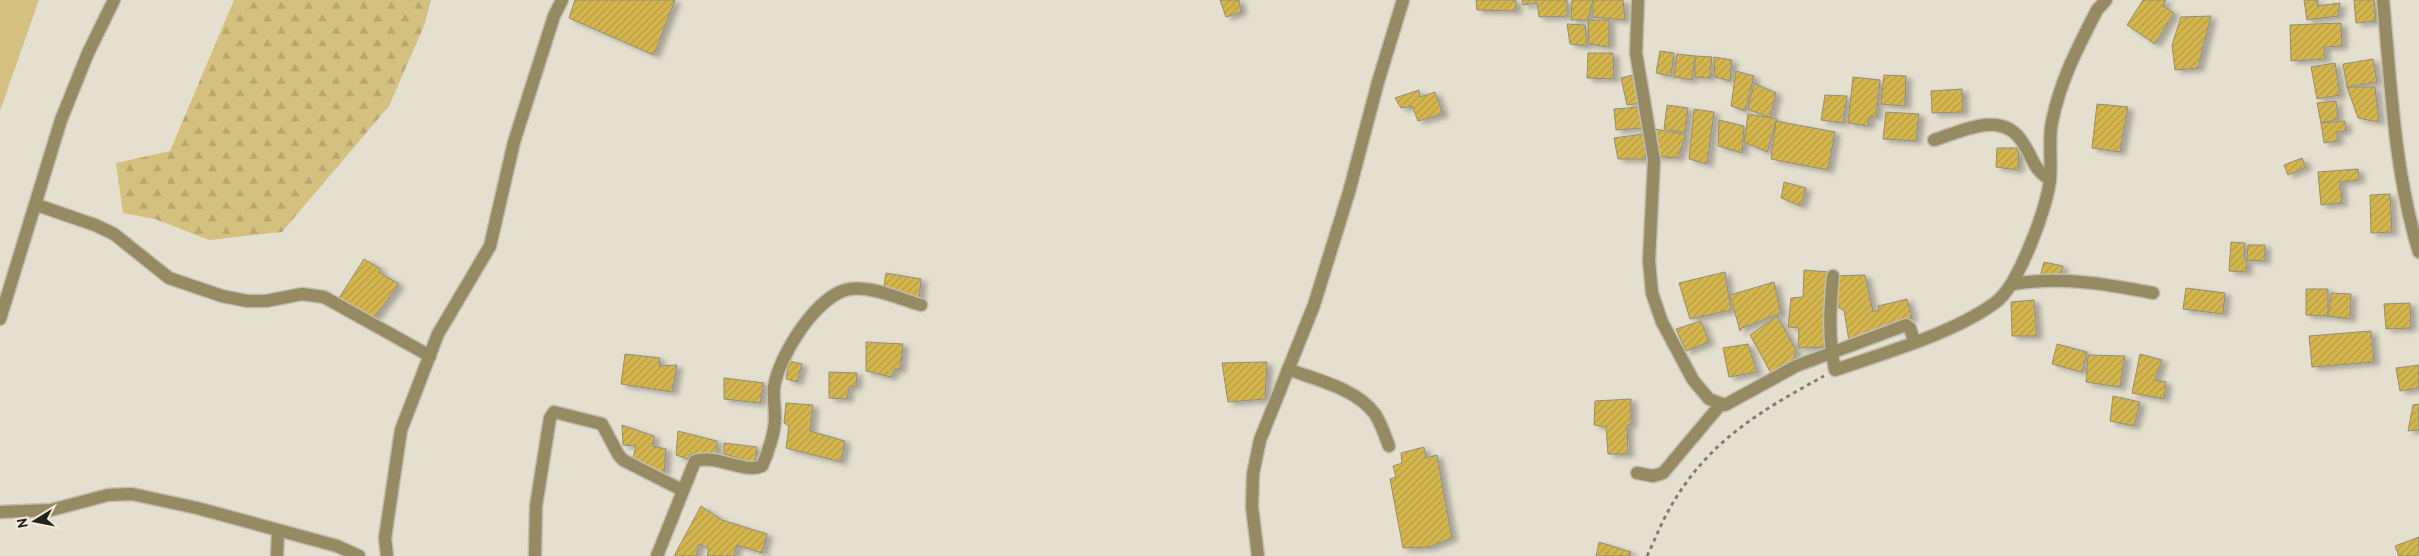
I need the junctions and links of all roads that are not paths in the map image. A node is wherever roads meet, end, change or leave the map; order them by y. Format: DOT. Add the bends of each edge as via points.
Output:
graph roads {
  1 [pos="114,0"];
  2 [pos="562,0"];
  3 [pos="1403,0"];
  4 [pos="1638,0"];
  5 [pos="2106,0"];
  6 [pos="2383,0"];
  7 [pos="1934,140"];
  8 [pos="2045,176"];
  9 [pos="36,205"];
  10 [pos="2419,252"];
  11 [pos="1834,276"];
  12 [pos="2013,284"];
  13 [pos="2153,293"];
  14 [pos="920,305"];
  15 [pos="0,319"];
  16 [pos="1912,335"];
  17 [pos="430,356"];
  18 [pos="1833,361"];
  19 [pos="1288,369"];
  20 [pos="1720,404"];
  21 [pos="1389,446"];
  22 [pos="1637,473"];
  23 [pos="682,490"];
  24 [pos="0,512"];
  25 [pos="278,532"];
  26 [pos="277,556"];
  27 [pos="359,556"];
  28 [pos="387,556"];
  29 [pos="535,556"];
  30 [pos="657,556"];
  31 [pos="1258,556"];
  1 -- 9 [label="street" via="61,120"];
  2 -- 17 [label="street" via="514,142 490,246 442,327"];
  3 -- 19 [label="street" via="1314,305"];
  4 -- 20 [label="street" via="1636,53 1654,160 1649,261 1652,293 1662,322 1693,380 1709,399"];
  5 -- 8 [label="street" via="2097,10 2062,81 2051,125"];
  6 -- 10 [label="street" via="2404,186"];
  7 -- 8 [label="street" via="1990,124 2006,126 2012,129"];
  8 -- 12 [label="street" via="2041,212 2022,268"];
  9 -- 15 [label="street"];
  9 -- 17 [label="street" via="114,234 169,278 247,301 302,294 324,297"];
  11 -- 18 [label="street" via="1829,316"];
  12 -- 13 [label="street" via="2036,280 2071,282"];
  12 -- 16 [label="street" via="1996,302 1951,327"];
  14 -- 23 [label="street" via="857,289 831,296 789,347 779,368 773,398 775,423 762,466 749,468 708,458 695,461"];
  16 -- 18 [label="street"];
  16 -- 18 [label="street" via="1906,326"];
  17 -- 28 [label="street" via="401,430 385,538"];
  18 -- 20 [label="street" via="1782,372 1730,402"];
  19 -- 21 [label="street" via="1360,400 1375,413"];
  19 -- 31 [label="street" via="1260,440 1253,474 1252,507"];
  20 -- 22 [label="street" via="1663,473 1653,476"];
  23 -- 29 [label="street" via="623,460 602,424 554,412 550,418 536,506"];
  23 -- 30 [label="street"];
  24 -- 25 [label="street" via="51,510 108,495 132,494 197,508"];
  25 -- 26 [label="street"];
  25 -- 27 [label="street" via="337,546"];
}
